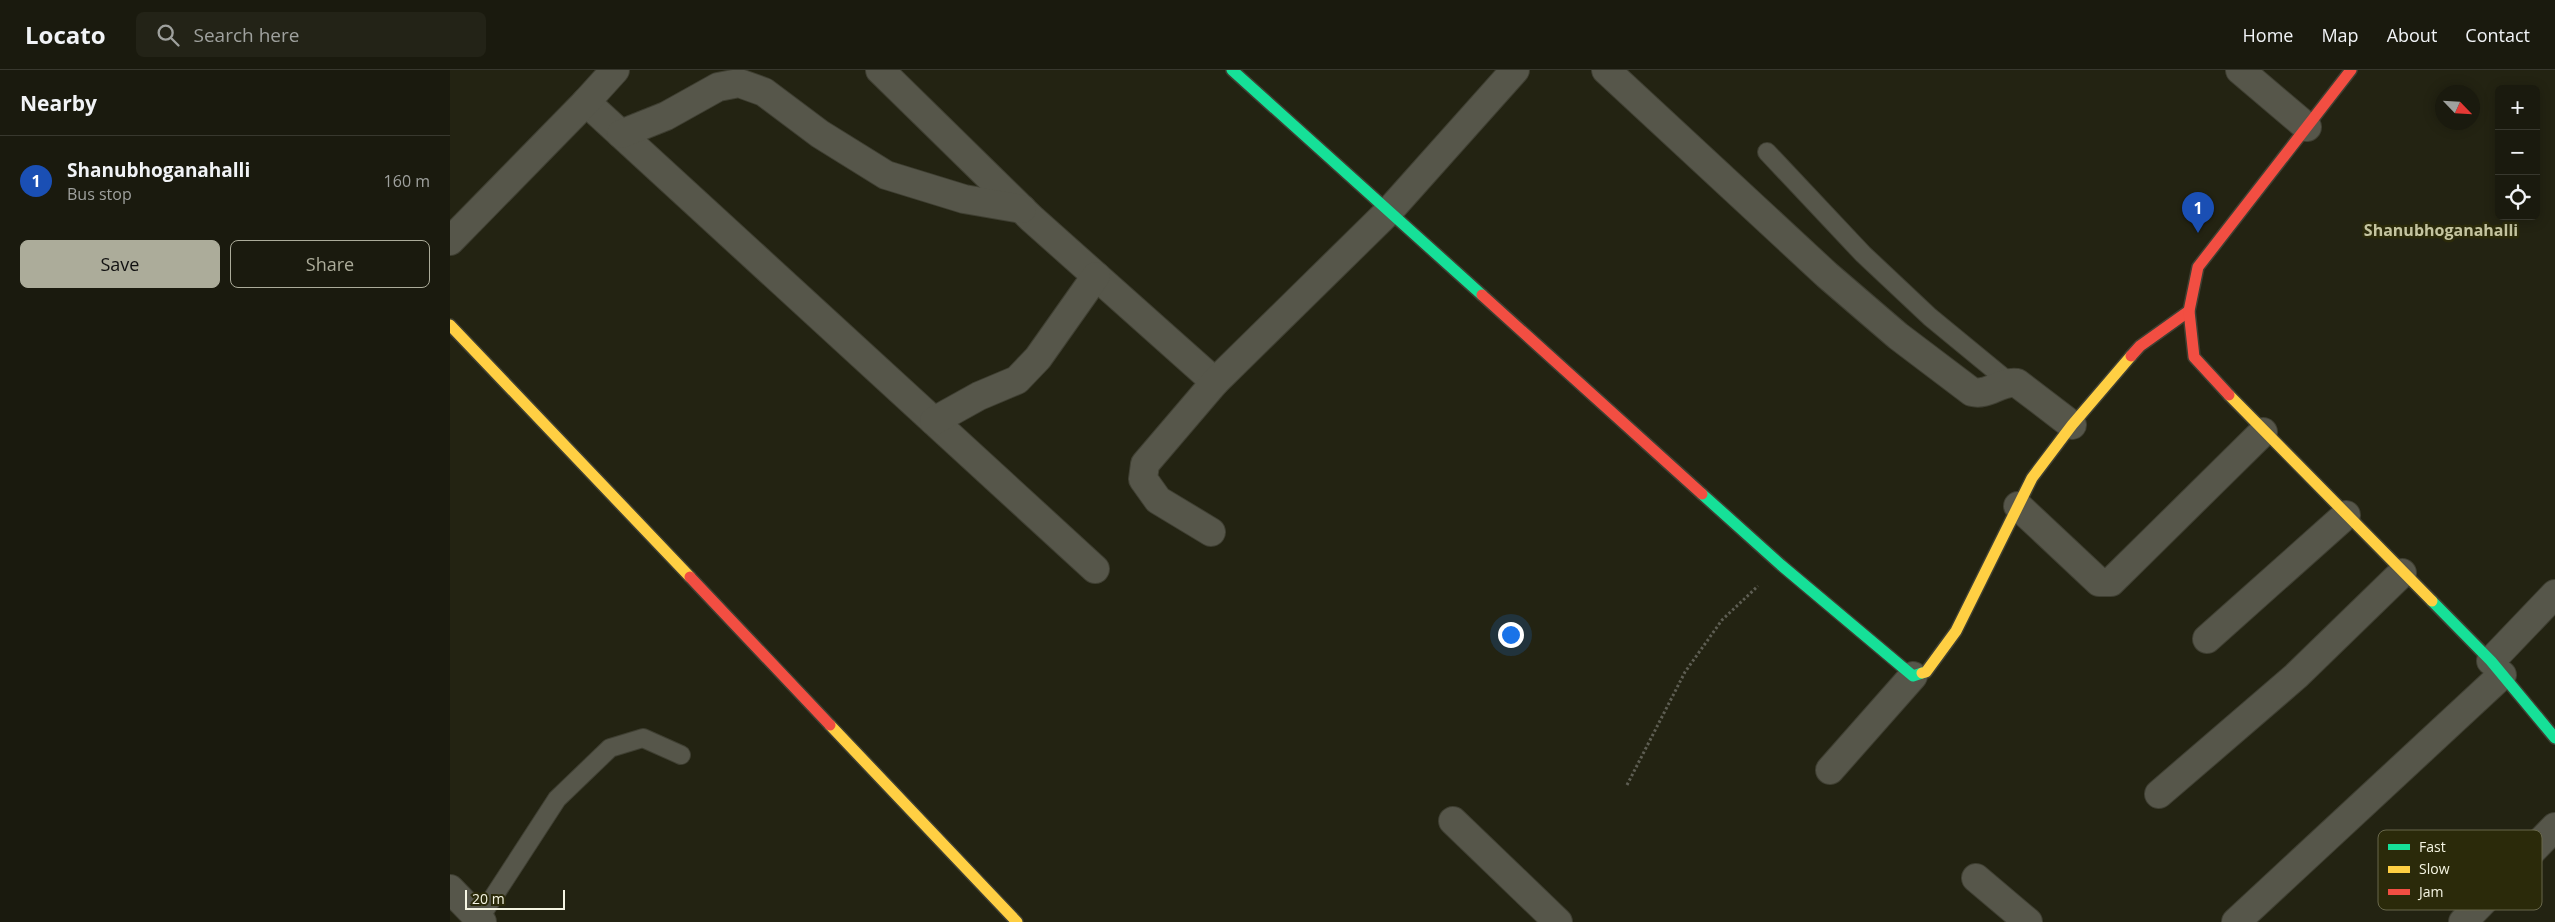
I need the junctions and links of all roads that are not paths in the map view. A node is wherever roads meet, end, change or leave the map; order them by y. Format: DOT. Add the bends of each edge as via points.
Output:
graph roads {
  1 [pos="615,70"];
  2 [pos="880,70"];
  3 [pos="1232,70"];
  4 [pos="1515,70"];
  5 [pos="1606,70"];
  6 [pos="2240,70"];
  7 [pos="2351,70"];
  8 [pos="586,102"];
  9 [pos="2307,127"];
  10 [pos="621,134"];
  11 [pos="1767,152"];
  12 [pos="1022,209"];
  13 [pos="1390,210"];
  14 [pos="450,241"];
  15 [pos="1096,276"];
  16 [pos="2189,311"];
  17 [pos="450,325"];
  18 [pos="1215,382"];
  19 [pos="2009,382"];
  20 [pos="934,421"];
  21 [pos="2072,425"];
  22 [pos="2263,432"];
  23 [pos="2018,506"];
  24 [pos="2346,515"];
  25 [pos="1211,532"];
  26 [pos="1095,569"];
  27 [pos="2402,573"];
  28 [pos="2555,594"];
  29 [pos="2207,639"];
  30 [pos="2497,668"];
  31 [pos="1913,676"];
  32 [pos="2555,738"];
  33 [pos="680,755"];
  34 [pos="1830,770"];
  35 [pos="2158,794"];
  36 [pos="1453,821"];
  37 [pos="2555,827"];
  38 [pos="2542,840"];
  39 [pos="1976,878"];
  40 [pos="450,889"];
  41 [pos="2475,910"];
  42 [pos="480,921"];
  43 [pos="1018,922"];
  44 [pos="1558,922"];
  45 [pos="2028,922"];
  46 [pos="2236,922"];
  47 [pos="2463,922"];
  1 -- 8 [label="street"];
  2 -- 12 [label="street"];
  3 -- 13 [label="street"];
  4 -- 13 [label="street"];
  5 -- 19 [label="street" via="1827,275 1898,336 1972,392 1983,393"];
  6 -- 9 [label="street"];
  7 -- 9 [label="street"];
  8 -- 10 [label="street"];
  8 -- 14 [label="street"];
  9 -- 16 [label="street" via="2198,266"];
  10 -- 12 [label="street" via="666,116 718,87 739,83 764,92 820,134 886,176 964,199"];
  10 -- 20 [label="street"];
  11 -- 19 [label="lane" via="1862,254 1930,318"];
  12 -- 15 [label="street"];
  13 -- 18 [label="street"];
  13 -- 31 [label="street" via="1781,565"];
  15 -- 18 [label="street"];
  15 -- 20 [label="street" via="1038,358 1017,380"];
  16 -- 21 [label="street" via="2140,346"];
  16 -- 22 [label="street" via="2194,357"];
  17 -- 43 [label="street"];
  18 -- 25 [label="street" via="1146,464 1143,479 1158,500"];
  19 -- 21 [label="street" via="2017,383"];
  20 -- 26 [label="street"];
  21 -- 23 [label="street" via="2032,478"];
  22 -- 23 [label="street" via="2111,582 2099,582"];
  22 -- 24 [label="street"];
  23 -- 31 [label="street" via="1956,631 1926,672"];
  24 -- 27 [label="street"];
  24 -- 29 [label="street"];
  27 -- 30 [label="street"];
  27 -- 35 [label="street" via="2296,676"];
  28 -- 30 [label="street"];
  30 -- 32 [label="street"];
  30 -- 46 [label="street"];
  31 -- 34 [label="street"];
  33 -- 42 [label="lane" via="643,738 610,748 557,800"];
  36 -- 44 [label="street"];
  37 -- 38 [label="street"];
  39 -- 45 [label="street"];
  40 -- 42 [label="street"];
  41 -- 47 [label="street"];
}
